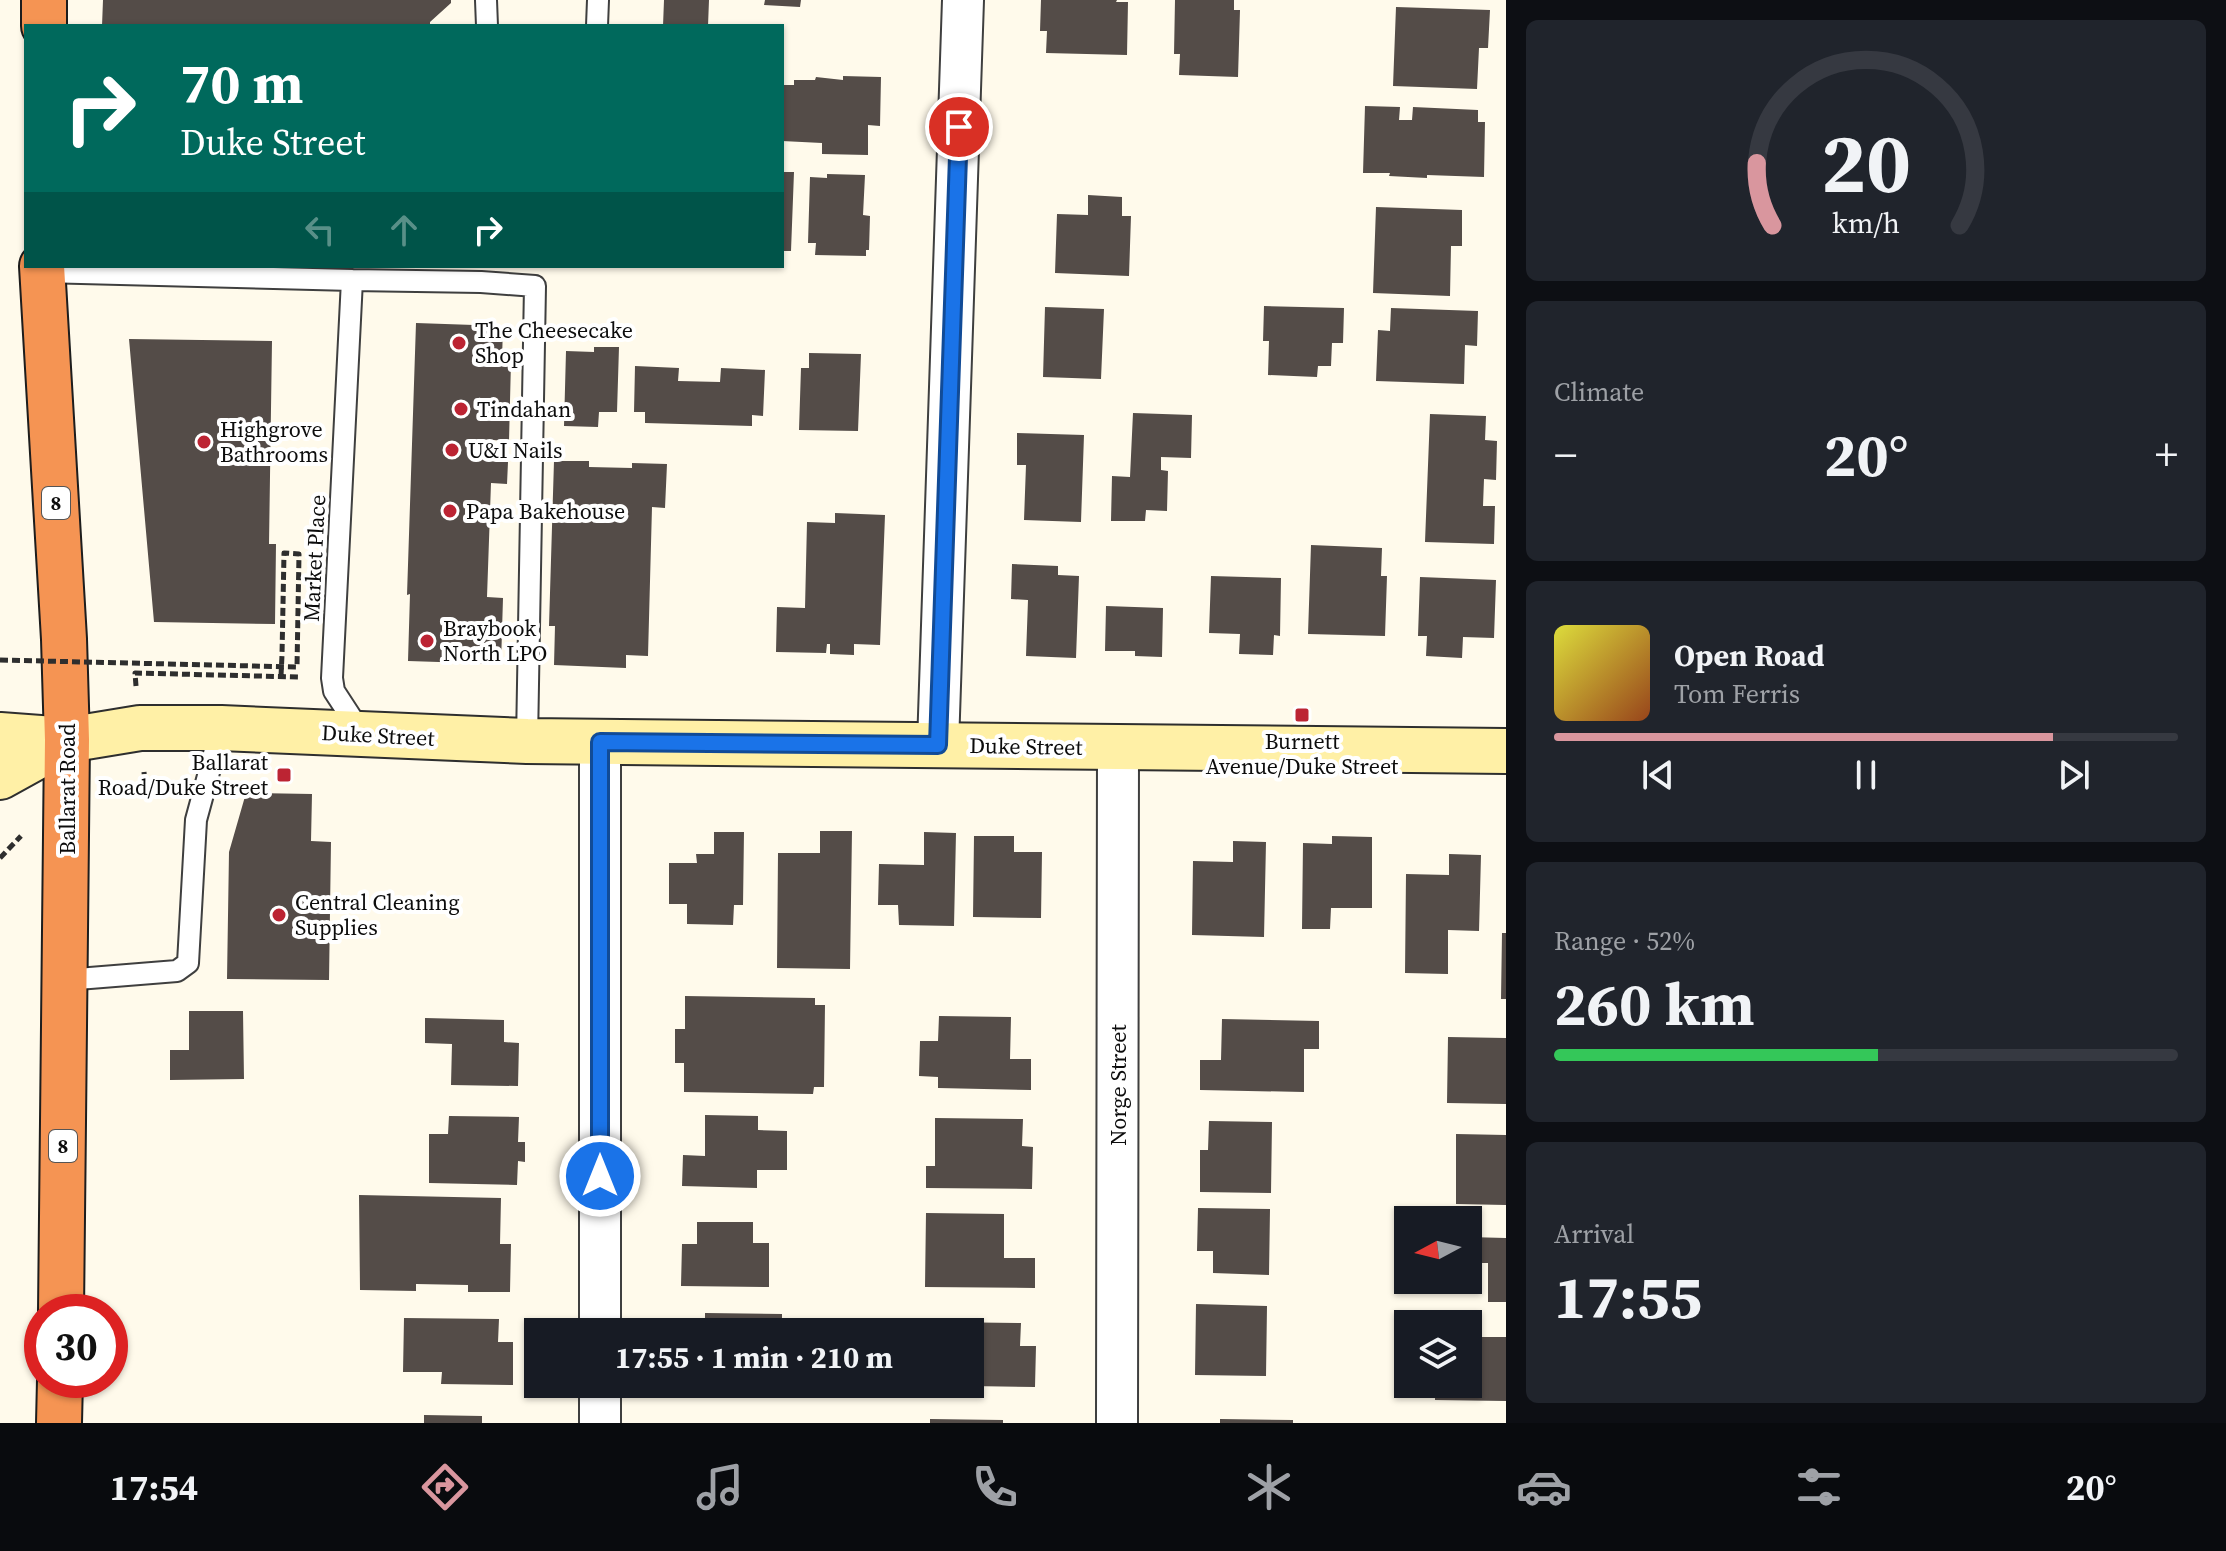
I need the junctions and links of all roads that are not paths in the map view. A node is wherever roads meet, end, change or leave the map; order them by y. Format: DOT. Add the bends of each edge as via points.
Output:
graph roads {
  1 [pos="44,0"];
  2 [pos="486,0"];
  3 [pos="598,0"];
  4 [pos="963,0"];
  5 [pos="44,24"];
  6 [pos="487,24"];
  7 [pos="597,24"];
  8 [pos="42,269"];
  9 [pos="481,274"];
  10 [pos="352,280"];
  11 [pos="221,728"];
  12 [pos="362,734"];
  13 [pos="0,735"];
  14 [pos="67,740"];
  15 [pos="527,741"];
  16 [pos="600,742"];
  17 [pos="938,745"];
  18 [pos="1118,747"];
  19 [pos="1506,751"];
  20 [pos="0,777"];
  21 [pos="65,980"];
  22 [pos="61,1294"];
  23 [pos="600,1318"];
  24 [pos="60,1398"];
  25 [pos="600,1398"];
  26 [pos="59,1423"];
  27 [pos="600,1423"];
  28 [pos="1117,1423"];
  1 -- 5 [label="highway"];
  2 -- 6 [label="lane"];
  3 -- 7 [label="lane"];
  4 -- 17 [label="street"];
  8 -- 10 [label="lane"];
  8 -- 14 [label="highway, Ballarat Road / 8"];
  9 -- 10 [label="lane"];
  9 -- 15 [label="lane" via="535,286"];
  10 -- 12 [label="lane, Market Place" via="332,678 334,691"];
  11 -- 12 [label="street, Duke Street"];
  11 -- 14 [label="street, Duke Street" via="140,728"];
  11 -- 21 [label="lane" via="196,820 188,963 177,971"];
  12 -- 15 [label="street, Duke Street"];
  13 -- 14 [label="street, Duke Street"];
  14 -- 20 [label="street, Duke Street"];
  14 -- 21 [label="highway, Ballarat Road / 8"];
  15 -- 16 [label="street, Duke Street"];
  16 -- 17 [label="street, Duke Street"];
  16 -- 23 [label="street"];
  17 -- 18 [label="street, Duke Street"];
  18 -- 19 [label="street, Duke Street"];
  18 -- 28 [label="street, Norge Street"];
  21 -- 22 [label="highway, Ballarat Road / 8"];
  24 -- 26 [label="highway"];
  25 -- 27 [label="street"];
}
